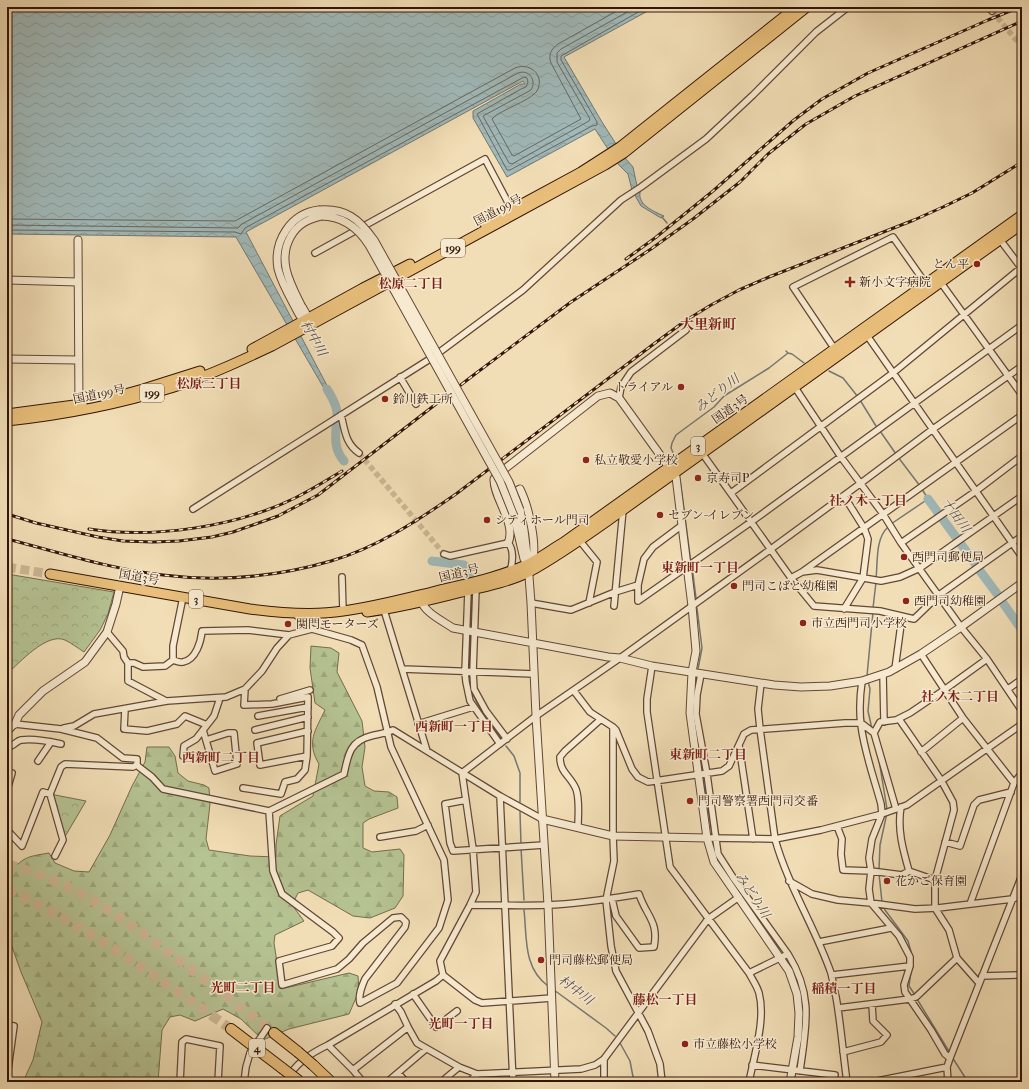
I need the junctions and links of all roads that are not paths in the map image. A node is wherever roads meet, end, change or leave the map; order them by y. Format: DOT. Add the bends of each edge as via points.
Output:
graph roads {
  1 [pos="796,7"];
  2 [pos="807,7"];
  3 [pos="848,7"];
  4 [pos="622,150"];
  5 [pos="513,212"];
  6 [pos="320,213"];
  7 [pos="1022,215"];
  8 [pos="1022,224"];
  9 [pos="998,237"];
  10 [pos="78,240"];
  11 [pos="315,253"];
  12 [pos="1022,268"];
  13 [pos="939,279"];
  14 [pos="7,280"];
  15 [pos="78,282"];
  16 [pos="926,284"];
  17 [pos="964,314"];
  18 [pos="303,324"];
  19 [pos="1022,325"];
  20 [pos="686,330"];
  21 [pos="865,332"];
  22 [pos="989,348"];
  23 [pos="837,352"];
  24 [pos="7,359"];
  25 [pos="78,360"];
  26 [pos="1022,366"];
  27 [pos="893,373"];
  28 [pos="1009,376"];
  29 [pos="400,377"];
  30 [pos="792,384"];
  31 [pos="1022,395"];
  32 [pos="620,398"];
  33 [pos="915,402"];
  34 [pos="416,404"];
  35 [pos="79,408"];
  36 [pos="7,414"];
  37 [pos="341,415"];
  38 [pos="1022,415"];
  39 [pos="7,420"];
  40 [pos="821,426"];
  41 [pos="933,429"];
  42 [pos="359,453"];
  43 [pos="702,453"];
  44 [pos="1022,456"];
  45 [pos="841,457"];
  46 [pos="956,462"];
  47 [pos="672,469"];
  48 [pos="861,483"];
  49 [pos="976,491"];
  50 [pos="731,493"];
  51 [pos="844,496"];
  52 [pos="1022,496"];
  53 [pos="500,500"];
  54 [pos="193,509"];
  55 [pos="623,510"];
  56 [pos="883,514"];
  57 [pos="994,517"];
  58 [pos="751,522"];
  59 [pos="682,526"];
  60 [pos="864,528"];
  61 [pos="1022,536"];
  62 [pos="580,541"];
  63 [pos="508,542"];
  64 [pos="901,543"];
  65 [pos="1012,543"];
  66 [pos="771,549"];
  67 [pos="444,554"];
  68 [pos="1022,557"];
  69 [pos="529,565"];
  70 [pos="687,566"];
  71 [pos="920,568"];
  72 [pos="510,571"];
  73 [pos="802,572"];
  74 [pos="50,574"];
  75 [pos="342,577"];
  76 [pos="792,578"];
  77 [pos="863,578"];
  78 [pos="1022,583"];
  79 [pos="638,585"];
  80 [pos="120,586"];
  81 [pos="472,590"];
  82 [pos="615,592"];
  83 [pos="939,595"];
  84 [pos="183,597"];
  85 [pos="420,599"];
  86 [pos="589,603"];
  87 [pos="531,604"];
  88 [pos="614,606"];
  89 [pos="692,606"];
  90 [pos="844,608"];
  91 [pos="384,610"];
  92 [pos="343,611"];
  93 [pos="295,613"];
  94 [pos="902,616"];
  95 [pos="962,627"];
  96 [pos="312,629"];
  97 [pos="466,630"];
  98 [pos="107,632"];
  99 [pos="474,632"];
  100 [pos="289,635"];
  101 [pos="533,643"];
  102 [pos="921,654"];
  103 [pos="620,658"];
  104 [pos="987,659"];
  105 [pos="173,660"];
  106 [pos="128,663"];
  107 [pos="652,666"];
  108 [pos="402,669"];
  109 [pos="894,669"];
  110 [pos="465,672"];
  111 [pos="473,672"];
  112 [pos="692,672"];
  113 [pos="534,674"];
  114 [pos="701,674"];
  115 [pos="883,674"];
  116 [pos="866,679"];
  117 [pos="1022,679"];
  118 [pos="761,683"];
  119 [pos="245,689"];
  120 [pos="1008,689"];
  121 [pos="310,690"];
  122 [pos="574,690"];
  123 [pos="944,690"];
  124 [pos="220,698"];
  125 [pos="167,701"];
  126 [pos="265,704"];
  127 [pos="308,706"];
  128 [pos="473,707"];
  129 [pos="125,709"];
  130 [pos="1022,711"];
  131 [pos="258,716"];
  132 [pos="536,716"];
  133 [pos="308,717"];
  134 [pos="963,718"];
  135 [pos="899,719"];
  136 [pos="600,720"];
  137 [pos="884,722"];
  138 [pos="861,723"];
  139 [pos="15,724"];
  140 [pos="418,724"];
  141 [pos="1022,724"];
  142 [pos="205,728"];
  143 [pos="612,728"];
  144 [pos="61,729"];
  145 [pos="760,729"];
  146 [pos="255,730"];
  147 [pos="308,731"];
  148 [pos="7,732"];
  149 [pos="874,732"];
  150 [pos="387,733"];
  151 [pos="507,739"];
  152 [pos="206,740"];
  153 [pos="51,742"];
  154 [pos="739,743"];
  155 [pos="61,744"];
  156 [pos="500,744"];
  157 [pos="7,748"];
  158 [pos="986,750"];
  159 [pos="427,751"];
  160 [pos="921,752"];
  161 [pos="183,756"];
  162 [pos="307,756"];
  163 [pos="38,761"];
  164 [pos="137,765"];
  165 [pos="462,772"];
  166 [pos="12,773"];
  167 [pos="1022,773"];
  168 [pos="698,774"];
  169 [pos="707,774"];
  170 [pos="658,780"];
  171 [pos="941,780"];
  172 [pos="1014,783"];
  173 [pos="243,788"];
  174 [pos="7,790"];
  175 [pos="1011,792"];
  176 [pos="50,794"];
  177 [pos="500,796"];
  178 [pos="466,800"];
  179 [pos="899,808"];
  180 [pos="269,811"];
  181 [pos="882,814"];
  182 [pos="542,819"];
  183 [pos="428,824"];
  184 [pos="838,826"];
  185 [pos="578,827"];
  186 [pos="7,830"];
  187 [pos="613,836"];
  188 [pos="665,836"];
  189 [pos="380,837"];
  190 [pos="711,838"];
  191 [pos="753,838"];
  192 [pos="775,838"];
  193 [pos="945,842"];
  194 [pos="544,845"];
  195 [pos="502,848"];
  196 [pos="473,849"];
  197 [pos="55,856"];
  198 [pos="871,871"];
  199 [pos="909,871"];
  200 [pos="1022,875"];
  201 [pos="935,880"];
  202 [pos="789,881"];
  203 [pos="1022,896"];
  204 [pos="738,897"];
  205 [pos="609,899"];
  206 [pos="1012,899"];
  207 [pos="871,903"];
  208 [pos="970,904"];
  209 [pos="470,905"];
  210 [pos="504,905"];
  211 [pos="548,905"];
  212 [pos="935,908"];
  213 [pos="708,920"];
  214 [pos="891,928"];
  215 [pos="819,942"];
  216 [pos="788,954"];
  217 [pos="781,958"];
  218 [pos="957,958"];
  219 [pos="910,966"];
  220 [pos="749,973"];
  221 [pos="442,975"];
  222 [pos="832,975"];
  223 [pos="1022,975"];
  224 [pos="982,976"];
  225 [pos="979,983"];
  226 [pos="413,994"];
  227 [pos="552,995"];
  228 [pos="910,999"];
  229 [pos="509,1000"];
  230 [pos="395,1004"];
  231 [pos="872,1004"];
  232 [pos="838,1008"];
  233 [pos="457,1012"];
  234 [pos="638,1013"];
  235 [pos="7,1026"];
  236 [pos="408,1027"];
  237 [pos="231,1029"];
  238 [pos="270,1030"];
  239 [pos="328,1045"];
  240 [pos="426,1049"];
  241 [pos="9,1051"];
  242 [pos="843,1052"];
  243 [pos="604,1058"];
  244 [pos="950,1058"];
  245 [pos="752,1066"];
  246 [pos="459,1067"];
  247 [pos="947,1067"];
  248 [pos="353,1070"];
  249 [pos="792,1070"];
  250 [pos="554,1071"];
  251 [pos="800,1071"];
  252 [pos="513,1072"];
  253 [pos="398,1073"];
  254 [pos="477,1074"];
  255 [pos="835,1075"];
  256 [pos="7,1077"];
  257 [pos="299,1081"];
  258 [pos="180,1082"];
  259 [pos="218,1082"];
  260 [pos="244,1082"];
  261 [pos="285,1082"];
  262 [pos="331,1082"];
  263 [pos="363,1082"];
  264 [pos="387,1082"];
  265 [pos="406,1082"];
  266 [pos="441,1082"];
  267 [pos="470,1082"];
  268 [pos="513,1082"];
  269 [pos="555,1082"];
  270 [pos="604,1082"];
  271 [pos="662,1082"];
  272 [pos="749,1082"];
  273 [pos="790,1082"];
  274 [pos="847,1082"];
  275 [pos="872,1082"];
  276 [pos="948,1082"];
  1 -- 4 [label="highway, 国道199号 / 199"];
  2 -- 4 [label="highway, 国道199号 / 199"];
  3 -- 29 [label="street" via="816,32 706,139 622,200 523,290 433,357"];
  4 -- 5 [label="highway, 国道199号 / 199"];
  5 -- 11 [label="street" via="484,159"];
  5 -- 18 [label="highway, 国道199号 / 199"];
  6 -- 18 [label="street" via="305,213 294,221 282,237 278,250 277,263 281,278"];
  6 -- 69 [label="street, bridge" via="349,224 369,245 500,481"];
  6 -- 69 [label="street, bridge" via="331,210 350,215 374,240 509,482 520,510"];
  7 -- 9 [label="highway, 国道3号 / 3"];
  8 -- 9 [label="highway, 国道3号 / 3"];
  9 -- 12 [label="street"];
  9 -- 13 [label="highway, 国道3号 / 3"];
  10 -- 15 [label="street"];
  12 -- 17 [label="street"];
  13 -- 16 [label="highway, 国道3号 / 3"];
  13 -- 17 [label="street"];
  13 -- 21 [label="highway, 国道3号 / 3"];
  14 -- 15 [label="street"];
  15 -- 25 [label="street"];
  16 -- 21 [label="highway, 国道3号 / 3"];
  16 -- 23 [label="street" via="893,237 793,287"];
  17 -- 22 [label="street"];
  17 -- 27 [label="street"];
  18 -- 35 [label="highway, 国道199号 / 199" via="235,357"];
  19 -- 22 [label="street"];
  20 -- 32 [label="street" via="625,378"];
  21 -- 23 [label="highway, 国道3号 / 3"];
  21 -- 27 [label="street"];
  22 -- 28 [label="street"];
  22 -- 33 [label="street"];
  23 -- 30 [label="highway, 国道3号 / 3"];
  24 -- 25 [label="street"];
  25 -- 35 [label="street"];
  26 -- 28 [label="street"];
  27 -- 33 [label="street"];
  27 -- 40 [label="street"];
  28 -- 31 [label="street"];
  28 -- 41 [label="street"];
  29 -- 34 [label="street"];
  29 -- 37 [label="street"];
  30 -- 40 [label="street"];
  30 -- 43 [label="highway, 国道3号 / 3"];
  30 -- 47 [label="highway, 国道3号 / 3"];
  32 -- 47 [label="street"];
  32 -- 53 [label="street" via="610,393 598,396 497,475 494,482"];
  33 -- 41 [label="street"];
  33 -- 45 [label="street"];
  35 -- 36 [label="highway, 国道199号 / 199"];
  35 -- 39 [label="highway, 国道199号 / 199" via="35,418"];
  37 -- 42 [label="street" via="351,448"];
  37 -- 54 [label="street"];
  38 -- 46 [label="street"];
  40 -- 45 [label="street"];
  40 -- 50 [label="street"];
  41 -- 46 [label="street"];
  41 -- 48 [label="street"];
  43 -- 47 [label="highway, 国道3号 / 3"];
  43 -- 50 [label="street"];
  44 -- 49 [label="street"];
  45 -- 48 [label="street"];
  45 -- 58 [label="street"];
  46 -- 49 [label="street"];
  46 -- 56 [label="street"];
  47 -- 55 [label="highway, 国道3号 / 3"];
  47 -- 59 [label="street" via="676,477"];
  47 -- 69 [label="highway, 国道3号 / 3"];
  48 -- 51 [label="street"];
  48 -- 56 [label="street"];
  49 -- 57 [label="street"];
  49 -- 64 [label="street"];
  50 -- 58 [label="street"];
  51 -- 60 [label="street"];
  51 -- 66 [label="street"];
  52 -- 57 [label="street"];
  53 -- 63 [label="street" via="509,530"];
  53 -- 69 [label="street" via="520,489 529,511 532,530"];
  55 -- 62 [label="highway, 国道3号 / 3"];
  55 -- 82 [label="street"];
  56 -- 60 [label="street"];
  56 -- 64 [label="street"];
  57 -- 65 [label="street"];
  57 -- 71 [label="street"];
  58 -- 66 [label="street"];
  58 -- 70 [label="street"];
  59 -- 70 [label="street"];
  59 -- 79 [label="street" via="653,547 644,559"];
  60 -- 73 [label="street"];
  60 -- 77 [label="street" via="868,539"];
  61 -- 65 [label="street"];
  62 -- 69 [label="highway, 国道3号 / 3"];
  62 -- 86 [label="street" via="597,562"];
  63 -- 67 [label="street" via="450,556"];
  63 -- 72 [label="street" via="512,557"];
  64 -- 71 [label="street"];
  65 -- 68 [label="street"];
  65 -- 83 [label="street"];
  66 -- 76 [label="street"];
  66 -- 89 [label="street"];
  69 -- 72 [label="highway, 国道3号 / 3"];
  69 -- 81 [label="highway, 国道3号 / 3" via="500,582"];
  69 -- 87 [label="street"];
  70 -- 79 [label="street" via="638,601"];
  70 -- 89 [label="street"];
  71 -- 77 [label="street" via="900,577 881,581"];
  71 -- 83 [label="street"];
  72 -- 85 [label="highway, 国道3号 / 3"];
  73 -- 76 [label="street"];
  73 -- 77 [label="street" via="817,570"];
  74 -- 80 [label="highway, 国道3号 / 3"];
  75 -- 92 [label="street"];
  76 -- 90 [label="street" via="814,606"];
  77 -- 90 [label="street"];
  78 -- 95 [label="street"];
  79 -- 82 [label="street"];
  80 -- 84 [label="highway, 国道3号 / 3"];
  80 -- 98 [label="street"];
  81 -- 85 [label="highway, 国道3号 / 3"];
  81 -- 97 [label="street"];
  81 -- 99 [label="street"];
  82 -- 86 [label="street"];
  82 -- 88 [label="street"];
  83 -- 94 [label="street" via="914,619"];
  83 -- 95 [label="street"];
  84 -- 93 [label="highway, 国道3号 / 3" via="250,609"];
  84 -- 105 [label="street"];
  85 -- 91 [label="highway, 国道3号 / 3"];
  85 -- 92 [label="highway, 国道3号 / 3"];
  85 -- 97 [label="street" via="430,613 453,628"];
  86 -- 87 [label="street" via="571,610"];
  87 -- 101 [label="street"];
  89 -- 103 [label="street"];
  89 -- 112 [label="street" via="696,651"];
  90 -- 94 [label="street"];
  91 -- 92 [label="highway, 国道3号 / 3" via="359,613"];
  91 -- 108 [label="street"];
  92 -- 93 [label="highway, 国道3号 / 3"];
  93 -- 96 [label="street"];
  94 -- 109 [label="street"];
  95 -- 102 [label="street"];
  95 -- 104 [label="street"];
  96 -- 100 [label="street"];
  96 -- 150 [label="street" via="362,645 377,687"];
  97 -- 99 [label="street"];
  97 -- 110 [label="street"];
  98 -- 106 [label="street" via="123,651"];
  98 -- 139 [label="street" via="85,662 43,691 19,715"];
  99 -- 101 [label="street"];
  99 -- 111 [label="street"];
  100 -- 105 [label="street" via="248,630 202,631 192,658 183,662"];
  100 -- 119 [label="street"];
  101 -- 103 [label="street"];
  101 -- 113 [label="street"];
  102 -- 109 [label="street"];
  102 -- 123 [label="street"];
  103 -- 107 [label="street"];
  103 -- 122 [label="street"];
  104 -- 120 [label="street"];
  104 -- 123 [label="street"];
  105 -- 106 [label="street" via="165,666 143,667"];
  106 -- 125 [label="street" via="128,681"];
  107 -- 112 [label="street"];
  107 -- 170 [label="street" via="647,712"];
  108 -- 110 [label="street"];
  108 -- 140 [label="street"];
  109 -- 115 [label="street"];
  110 -- 111 [label="street"];
  110 -- 128 [label="street"];
  111 -- 113 [label="street"];
  111 -- 151 [label="street" via="474,689 479,699"];
  112 -- 114 [label="street"];
  112 -- 168 [label="street" via="690,713"];
  113 -- 132 [label="street"];
  114 -- 118 [label="street"];
  114 -- 169 [label="street" via="696,714"];
  115 -- 116 [label="street"];
  115 -- 137 [label="street"];
  116 -- 118 [label="street" via="830,686 801,687"];
  116 -- 138 [label="street" via="860,706"];
  117 -- 120 [label="street"];
  118 -- 145 [label="street" via="758,709"];
  119 -- 124 [label="street"];
  119 -- 126 [label="street" via="244,705"];
  120 -- 130 [label="street"];
  121 -- 126 [label="street"];
  122 -- 132 [label="street"];
  122 -- 136 [label="street" via="590,712"];
  123 -- 134 [label="street"];
  123 -- 135 [label="street"];
  124 -- 125 [label="street"];
  124 -- 142 [label="street" via="214,716"];
  125 -- 129 [label="street"];
  126 -- 127 [label="street" via="308,697"];
  127 -- 131 [label="street"];
  127 -- 133 [label="street"];
  128 -- 140 [label="street"];
  128 -- 156 [label="street"];
  129 -- 142 [label="street" via="124,729 146,731 177,724 185,716"];
  129 -- 144 [label="street" via="94,714 74,726"];
  132 -- 151 [label="street"];
  132 -- 182 [label="street"];
  133 -- 146 [label="street"];
  133 -- 147 [label="street"];
  134 -- 158 [label="street"];
  134 -- 160 [label="street"];
  135 -- 137 [label="street"];
  135 -- 160 [label="street"];
  136 -- 143 [label="street"];
  136 -- 185 [label="street" via="560,756 563,772 570,778 576,791"];
  137 -- 149 [label="street" via="880,722"];
  138 -- 145 [label="street"];
  138 -- 149 [label="street"];
  138 -- 181 [label="street"];
  139 -- 144 [label="street"];
  139 -- 148 [label="street"];
  140 -- 159 [label="street"];
  141 -- 158 [label="street"];
  142 -- 152 [label="street" via="215,771 237,764 234,733 228,733"];
  142 -- 161 [label="street" via="196,739 184,746"];
  143 -- 170 [label="street" via="616,730 632,769 638,777 648,782"];
  143 -- 187 [label="street"];
  144 -- 164 [label="street" via="97,738 123,758 137,758"];
  145 -- 154 [label="street" via="744,734"];
  145 -- 192 [label="street"];
  147 -- 162 [label="street"];
  147 -- 162 [label="street" via="257,743 260,765"];
  149 -- 179 [label="street"];
  150 -- 159 [label="street" via="393,730"];
  150 -- 180 [label="street" via="370,736 357,742 348,754 344,774"];
  150 -- 183 [label="street" via="391,747"];
  151 -- 156 [label="street"];
  153 -- 155 [label="street"];
  153 -- 157 [label="street" via="37,739 19,740"];
  153 -- 163 [label="street"];
  154 -- 169 [label="street" via="729,766 722,771"];
  154 -- 191 [label="street"];
  156 -- 165 [label="street"];
  158 -- 171 [label="street"];
  158 -- 172 [label="street"];
  159 -- 165 [label="street"];
  160 -- 171 [label="street"];
  162 -- 173 [label="street" via="305,770 297,779 285,782 281,794"];
  164 -- 176 [label="street" via="133,767 65,764 61,767"];
  164 -- 180 [label="street" via="163,789"];
  165 -- 177 [label="street"];
  165 -- 178 [label="street"];
  166 -- 174 [label="street"];
  167 -- 172 [label="street"];
  168 -- 169 [label="street"];
  168 -- 170 [label="street"];
  168 -- 190 [label="street"];
  169 -- 190 [label="street"];
  170 -- 188 [label="street"];
  171 -- 179 [label="street"];
  171 -- 193 [label="street" via="953,802 954,810"];
  172 -- 175 [label="street"];
  175 -- 193 [label="street" via="979,800 974,805 960,846"];
  175 -- 208 [label="street"];
  176 -- 186 [label="street" via="43,792 22,846"];
  176 -- 197 [label="street" via="64,840"];
  177 -- 182 [label="street"];
  177 -- 195 [label="street"];
  178 -- 196 [label="street"];
  178 -- 196 [label="street" via="445,804 450,843 453,851"];
  179 -- 181 [label="street"];
  179 -- 199 [label="street"];
  180 -- 183 [label="street" via="273,871 282,894 338,938 332,946 279,960 282,985 337,969 393,918 401,917 406,922 395,942 366,979 360,1002 397,983 439,928 448,900 444,860"];
  181 -- 184 [label="street"];
  181 -- 198 [label="street" via="872,839 869,858"];
  182 -- 185 [label="street"];
  182 -- 194 [label="street"];
  183 -- 189 [label="street" via="416,831"];
  184 -- 192 [label="street"];
  184 -- 198 [label="street" via="842,839 843,870"];
  185 -- 187 [label="street"];
  187 -- 188 [label="street"];
  187 -- 205 [label="street" via="614,861"];
  188 -- 190 [label="street"];
  188 -- 213 [label="street" via="670,867"];
  190 -- 191 [label="street"];
  190 -- 204 [label="street" via="714,862"];
  190 -- 216 [label="street" via="734,879"];
  191 -- 192 [label="street"];
  192 -- 202 [label="street"];
  193 -- 201 [label="street"];
  194 -- 195 [label="street"];
  194 -- 211 [label="street"];
  195 -- 196 [label="street"];
  195 -- 210 [label="street"];
  196 -- 209 [label="street" via="476,892"];
  198 -- 199 [label="street" via="902,875"];
  198 -- 207 [label="street"];
  199 -- 201 [label="street"];
  200 -- 206 [label="street"];
  201 -- 212 [label="street"];
  202 -- 207 [label="street" via="812,894 838,900"];
  202 -- 215 [label="street"];
  203 -- 206 [label="street"];
  204 -- 213 [label="street"];
  204 -- 217 [label="street"];
  205 -- 205 [label="street" via="639,894 642,905 653,922 654,947 639,948 616,916"];
  205 -- 211 [label="street"];
  205 -- 234 [label="street" via="611,946 616,971"];
  206 -- 208 [label="street"];
  206 -- 224 [label="street"];
  207 -- 212 [label="street" via="915,909"];
  207 -- 214 [label="street"];
  208 -- 212 [label="street"];
  209 -- 210 [label="street"];
  209 -- 221 [label="street" via="440,961"];
  210 -- 211 [label="street"];
  210 -- 229 [label="street"];
  211 -- 227 [label="street"];
  212 -- 218 [label="street" via="949,930"];
  213 -- 220 [label="street"];
  213 -- 234 [label="street"];
  214 -- 215 [label="street"];
  214 -- 219 [label="street" via="899,936 910,957"];
  215 -- 222 [label="street"];
  216 -- 217 [label="street"];
  216 -- 251 [label="street" via="799,976 806,1006 806,1030"];
  217 -- 220 [label="street"];
  217 -- 249 [label="street" via="789,971 797,994 800,1013"];
  218 -- 225 [label="street"];
  218 -- 228 [label="street" via="916,997"];
  219 -- 222 [label="street"];
  219 -- 228 [label="street" via="904,985"];
  220 -- 245 [label="street" via="761,1006 760,1028"];
  221 -- 226 [label="street"];
  221 -- 229 [label="street" via="482,1003"];
  222 -- 232 [label="street"];
  223 -- 224 [label="street"];
  224 -- 225 [label="street"];
  225 -- 244 [label="street"];
  226 -- 230 [label="street"];
  226 -- 233 [label="street" via="436,1027"];
  227 -- 229 [label="street"];
  227 -- 250 [label="street"];
  228 -- 231 [label="street"];
  228 -- 244 [label="street"];
  229 -- 252 [label="street"];
  230 -- 236 [label="street"];
  230 -- 239 [label="street"];
  231 -- 232 [label="street"];
  231 -- 242 [label="street" via="873,1021 887,1035 882,1042"];
  232 -- 242 [label="street"];
  234 -- 243 [label="street"];
  234 -- 271 [label="street" via="648,1031 660,1064"];
  235 -- 241 [label="street" via="14,1026"];
  236 -- 240 [label="street" via="418,1043"];
  236 -- 248 [label="street"];
  237 -- 257 [label="highway, 4, bridge"];
  238 -- 260 [label="street, bridge" via="250,1053"];
  238 -- 262 [label="highway, 4, bridge"];
  239 -- 248 [label="street"];
  239 -- 261 [label="street" via="294,1067"];
  240 -- 246 [label="street"];
  240 -- 253 [label="street"];
  241 -- 256 [label="street"];
  242 -- 274 [label="street"];
  243 -- 250 [label="street" via="595,1065 581,1069"];
  243 -- 270 [label="street"];
  244 -- 247 [label="street"];
  245 -- 249 [label="street"];
  245 -- 272 [label="street"];
  246 -- 254 [label="street"];
  246 -- 266 [label="street"];
  247 -- 275 [label="street"];
  247 -- 276 [label="street"];
  248 -- 263 [label="street"];
  249 -- 251 [label="street"];
  249 -- 273 [label="street"];
  250 -- 252 [label="street"];
  250 -- 269 [label="street"];
  251 -- 255 [label="street"];
  252 -- 254 [label="street"];
  252 -- 268 [label="street"];
  253 -- 264 [label="street"];
  253 -- 265 [label="street"];
  254 -- 267 [label="street"];
  258 -- 259 [label="street" via="182,1042 186,1039 220,1046"];
}
